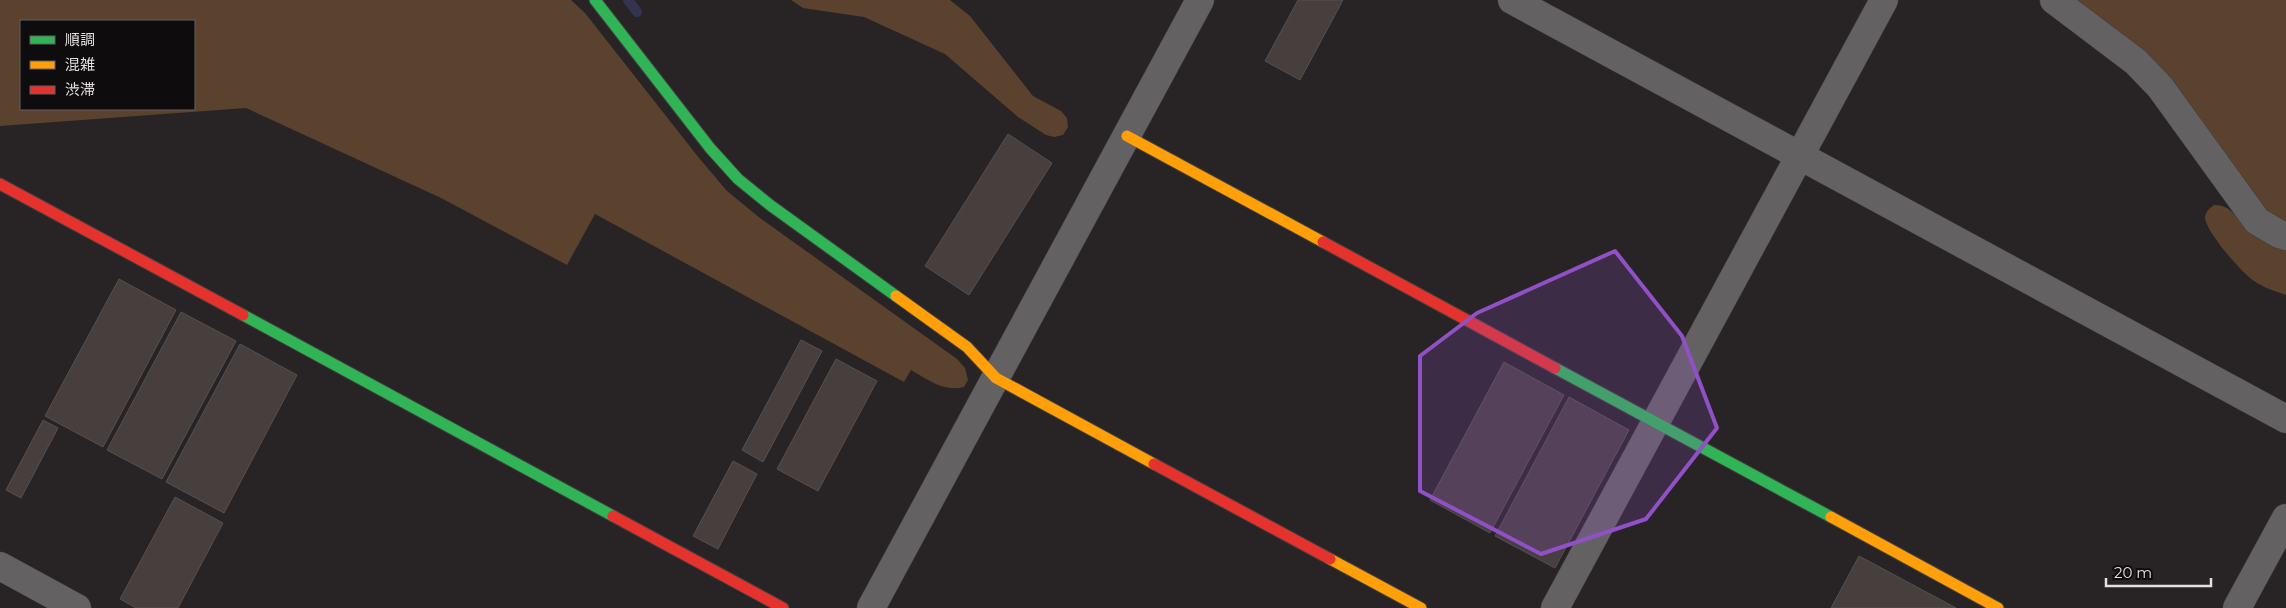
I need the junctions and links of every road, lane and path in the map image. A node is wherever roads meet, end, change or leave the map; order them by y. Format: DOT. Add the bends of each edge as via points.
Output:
graph roads {
  1 [pos="594,0"];
  2 [pos="1200,0"];
  3 [pos="1512,0"];
  4 [pos="1884,0"];
  5 [pos="2054,0"];
  6 [pos="1127,136"];
  7 [pos="1800,156"];
  8 [pos="0,184"];
  9 [pos="2286,236"];
  10 [pos="996,378"];
  11 [pos="2286,419"];
  12 [pos="1655,422"];
  13 [pos="2286,518"];
  14 [pos="0,566"];
  15 [pos="77,608"];
  16 [pos="783,608"];
  17 [pos="871,608"];
  18 [pos="1421,608"];
  19 [pos="1555,608"];
  20 [pos="1998,608"];
  21 [pos="2237,608"];
  1 -- 10 [label="street" via="738,179 967,347"];
  2 -- 6 [label="street"];
  3 -- 7 [label="street"];
  4 -- 7 [label="street"];
  5 -- 9 [label="street" via="2136,62 2160,87 2257,221"];
  6 -- 10 [label="street"];
  6 -- 12 [label="street"];
  7 -- 11 [label="street"];
  7 -- 12 [label="street"];
  8 -- 16 [label="street"];
  10 -- 17 [label="street"];
  10 -- 18 [label="street"];
  12 -- 19 [label="street"];
  12 -- 20 [label="street"];
  13 -- 21 [label="street"];
  14 -- 15 [label="street"];
}
